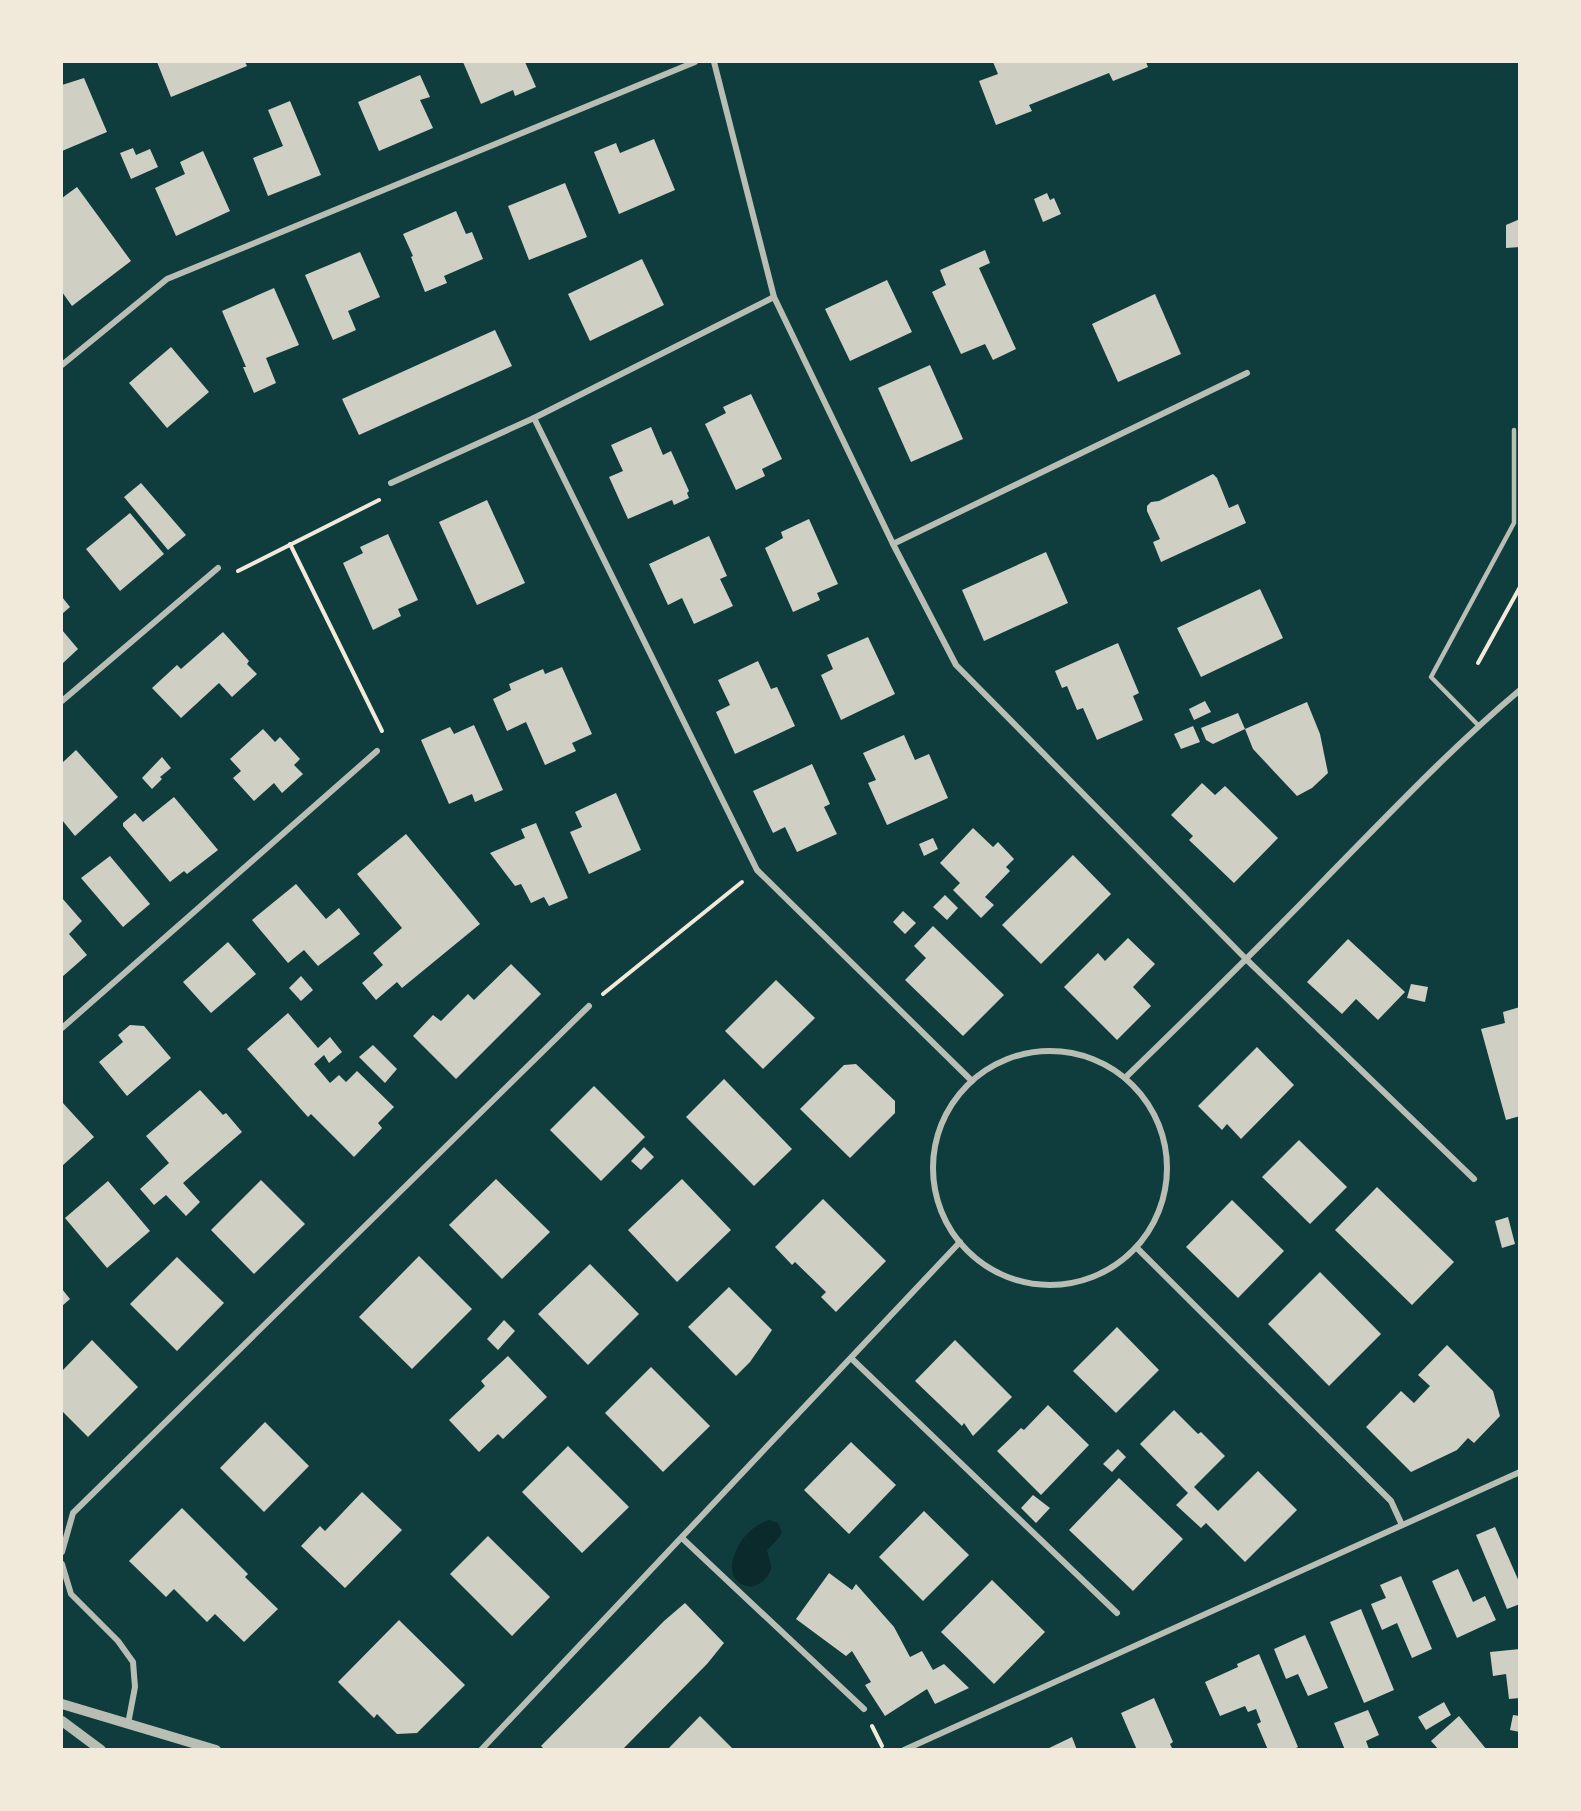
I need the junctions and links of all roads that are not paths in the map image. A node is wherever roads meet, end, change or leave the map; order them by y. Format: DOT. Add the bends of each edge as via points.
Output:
graph roads {
  1 [pos="695,62"];
  2 [pos="714,62"];
  3 [pos="774,297"];
  4 [pos="62,365"];
  5 [pos="1247,373"];
  6 [pos="534,418"];
  7 [pos="1514,430"];
  8 [pos="391,483"];
  9 [pos="893,544"];
  10 [pos="218,568"];
  11 [pos="1520,690"];
  12 [pos="62,701"];
  13 [pos="1479,726"];
  14 [pos="377,751"];
  15 [pos="1247,960"];
  16 [pos="589,1006"];
  17 [pos="62,1028"];
  18 [pos="1125,1078"];
  19 [pos="972,1081"];
  20 [pos="1474,1179"];
  21 [pos="960,1242"];
  22 [pos="1137,1248"];
  23 [pos="851,1358"];
  24 [pos="1520,1472"];
  25 [pos="1402,1524"];
  26 [pos="682,1538"];
  27 [pos="62,1552"];
  28 [pos="62,1564"];
  29 [pos="1117,1613"];
  30 [pos="62,1704"];
  31 [pos="864,1709"];
  32 [pos="62,1721"];
  33 [pos="128,1724"];
  34 [pos="102,1749"];
  35 [pos="216,1749"];
  36 [pos="481,1749"];
  37 [pos="904,1749"];
  1 -- 4 [label="street" via="167,279"];
  2 -- 3 [label="street"];
  3 -- 6 [label="street"];
  3 -- 9 [label="street"];
  5 -- 9 [label="street"];
  6 -- 8 [label="street"];
  6 -- 19 [label="street" via="756,870"];
  7 -- 13 [label="lane" via="1514,523 1431,677"];
  9 -- 15 [label="street" via="956,665"];
  10 -- 12 [label="street"];
  11 -- 13 [label="street"];
  13 -- 15 [label="street"];
  14 -- 17 [label="street"];
  15 -- 18 [label="street"];
  15 -- 20 [label="street"];
  16 -- 27 [label="street" via="73,1513"];
  18 -- 19 [label="street" via="1097,1060 1065,1051 1032,1052 1000,1062"];
  18 -- 22 [label="street" via="1151,1107 1165,1142 1167,1179 1158,1216"];
  19 -- 21 [label="street" via="949,1108 936,1141 933,1177 942,1212"];
  21 -- 22 [label="street" via="990,1269 1037,1284 1068,1284 1106,1272"];
  21 -- 23 [label="street"];
  22 -- 25 [label="street" via="1391,1501"];
  23 -- 26 [label="street"];
  23 -- 29 [label="street"];
  24 -- 25 [label="street"];
  25 -- 37 [label="street"];
  26 -- 31 [label="street"];
  26 -- 36 [label="street"];
  28 -- 33 [label="street" via="71,1594 118,1641 133,1662 135,1688"];
  30 -- 33 [label="street"];
  32 -- 34 [label="street"];
  33 -- 35 [label="street"];
}
